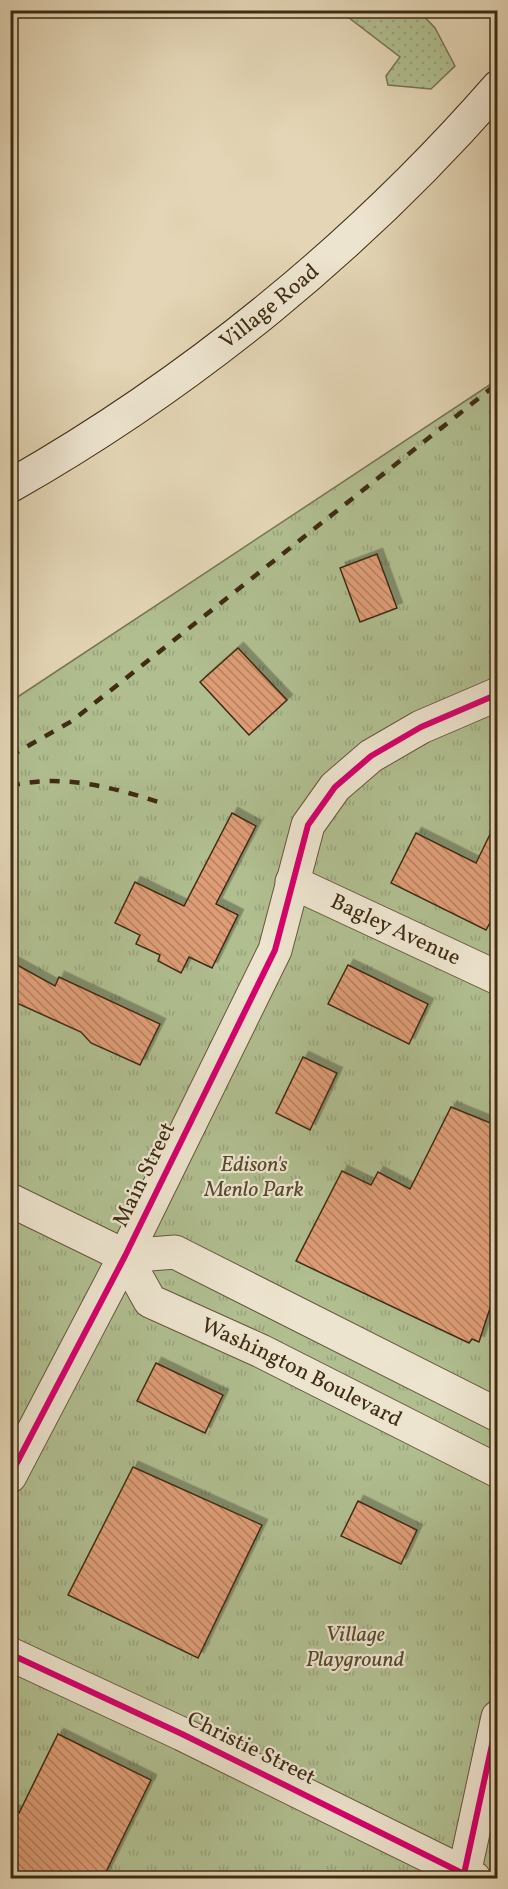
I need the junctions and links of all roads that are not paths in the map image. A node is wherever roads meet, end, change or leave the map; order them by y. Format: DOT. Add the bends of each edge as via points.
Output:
graph roads {
  1 [pos="498,87"];
  2 [pos="10,486"];
  3 [pos="498,694"];
  4 [pos="292,882"];
  5 [pos="498,978"];
  6 [pos="10,1200"];
  7 [pos="126,1256"];
  8 [pos="498,1415"];
  9 [pos="498,1471"];
  10 [pos="10,1476"];
  11 [pos="10,1654"];
  12 [pos="498,1717"];
  13 [pos="469,1876"];
  1 -- 2 [label="street, Village Road" via="382,209 294,287 146,402"];
  3 -- 4 [label="street, Main Street" via="421,727 381,750 335,787 308,825"];
  4 -- 5 [label="street, Bagley Avenue"];
  4 -- 7 [label="street, Main Street" via="275,950"];
  6 -- 7 [label="street"];
  7 -- 8 [label="street" via="175,1252"];
  7 -- 9 [label="street, Washington Boulevard" via="150,1301 261,1351"];
  7 -- 10 [label="street, Main Street"];
  11 -- 13 [label="street, Christie Street"];
  12 -- 13 [label="street"];
}
